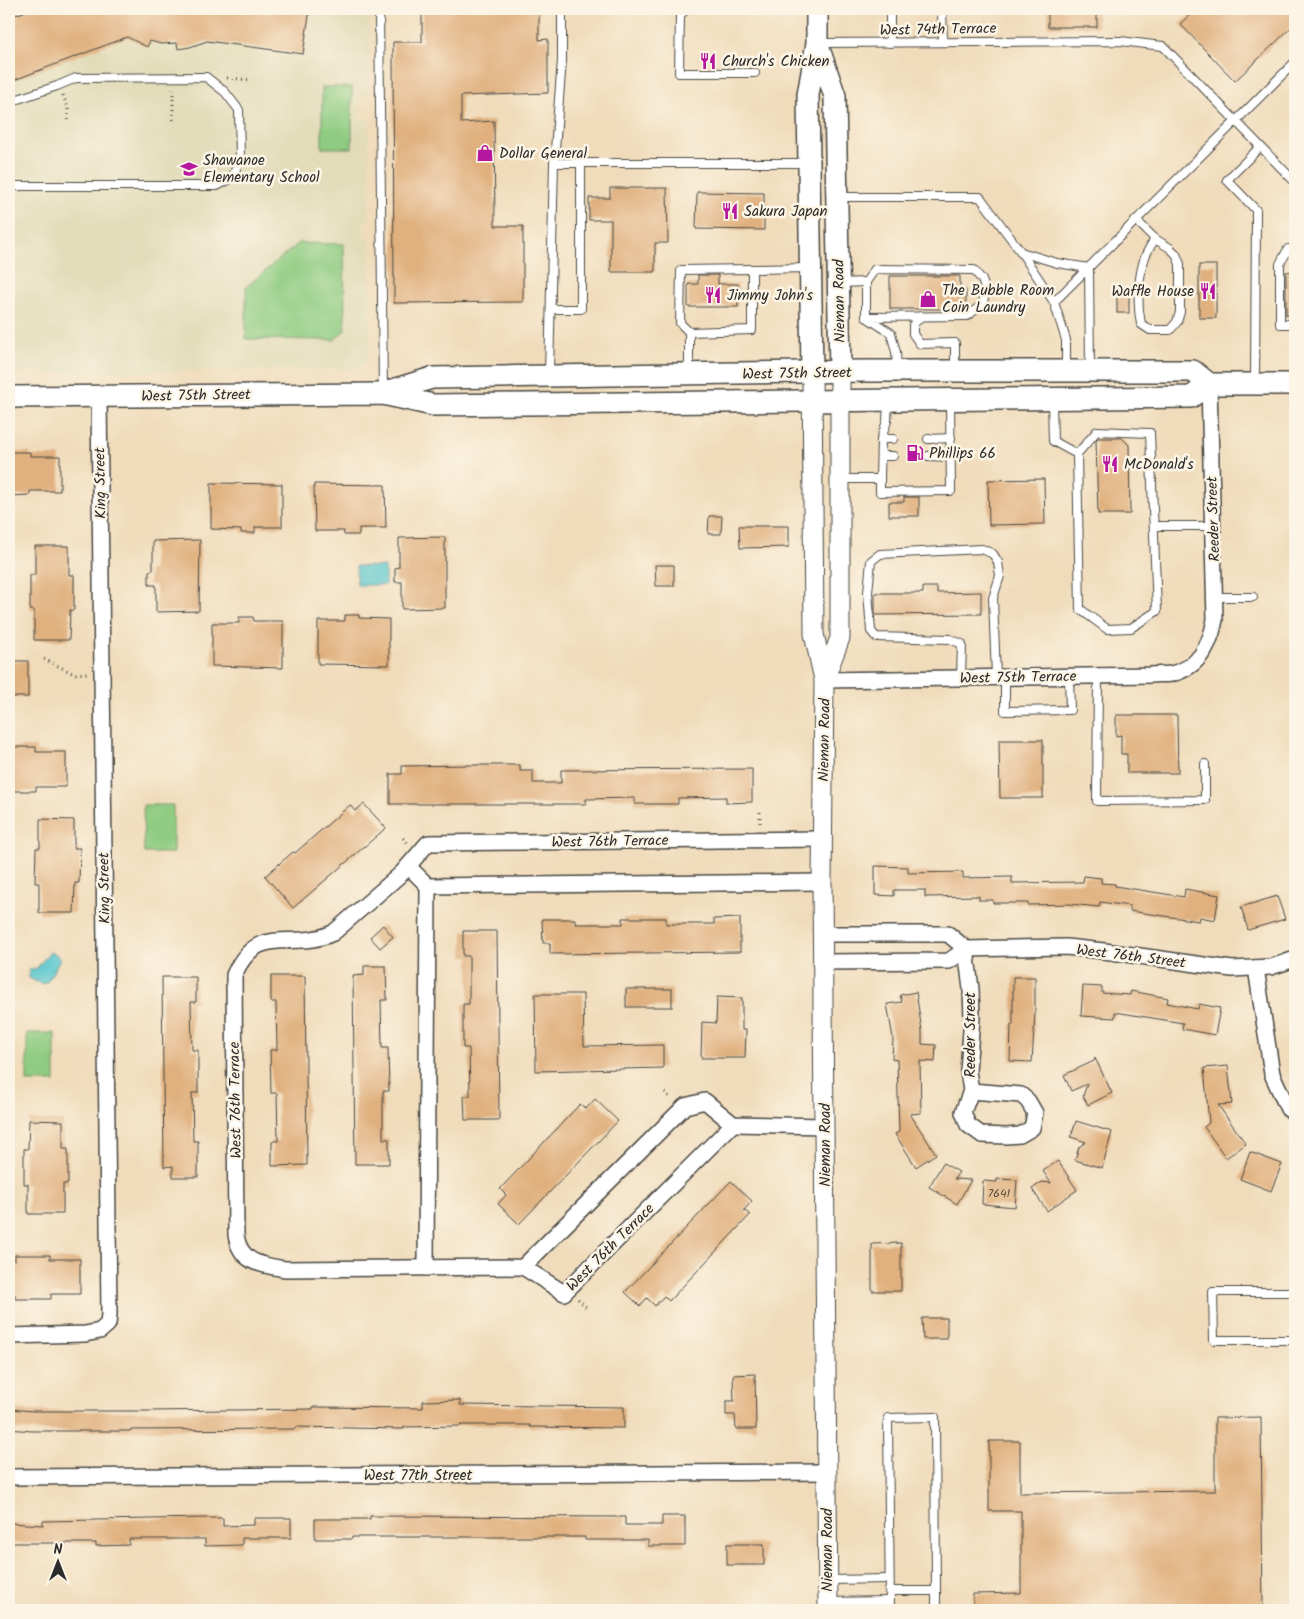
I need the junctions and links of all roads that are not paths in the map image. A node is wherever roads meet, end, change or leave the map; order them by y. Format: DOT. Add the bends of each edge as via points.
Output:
graph roads {
  1 [pos="379,9"];
  2 [pos="562,9"];
  3 [pos="687,9"];
  4 [pos="817,9"];
  5 [pos="890,9"];
  6 [pos="942,9"];
  7 [pos="943,42"];
  8 [pos="890,43"];
  9 [pos="817,44"];
  10 [pos="1295,62"];
  11 [pos="755,73"];
  12 [pos="9,102"];
  13 [pos="1236,122"];
  14 [pos="1260,147"];
  15 [pos="554,163"];
  16 [pos="581,163"];
  17 [pos="809,163"];
  18 [pos="1295,182"];
  19 [pos="9,186"];
  20 [pos="837,198"];
  21 [pos="1136,220"];
  22 [pos="1155,238"];
  23 [pos="1295,249"];
  24 [pos="1021,252"];
  25 [pos="811,268"];
  26 [pos="1089,268"];
  27 [pos="752,269"];
  28 [pos="866,282"];
  29 [pos="839,283"];
  30 [pos="1054,302"];
  31 [pos="551,309"];
  32 [pos="921,316"];
  33 [pos="866,317"];
  34 [pos="1295,324"];
  35 [pos="690,332"];
  36 [pos="897,371"];
  37 [pos="955,371"];
  38 [pos="1066,371"];
  39 [pos="1090,371"];
  40 [pos="840,372"];
  41 [pos="812,373"];
  42 [pos="689,375"];
  43 [pos="549,376"];
  44 [pos="1209,384"];
  45 [pos="1255,384"];
  46 [pos="1295,384"];
  47 [pos="383,394"];
  48 [pos="99,396"];
  49 [pos="1052,397"];
  50 [pos="9,398"];
  51 [pos="950,399"];
  52 [pos="888,400"];
  53 [pos="813,401"];
  54 [pos="840,401"];
  55 [pos="951,438"];
  56 [pos="881,439"];
  57 [pos="893,439"];
  58 [pos="928,439"];
  59 [pos="1078,454"];
  60 [pos="881,456"];
  61 [pos="893,456"];
  62 [pos="928,456"];
  63 [pos="951,457"];
  64 [pos="840,479"];
  65 [pos="880,479"];
  66 [pos="1154,526"];
  67 [pos="1213,526"];
  68 [pos="1215,596"];
  69 [pos="1253,597"];
  70 [pos="1204,652"];
  71 [pos="1069,676"];
  72 [pos="1098,676"];
  73 [pos="961,677"];
  74 [pos="1000,677"];
  75 [pos="824,680"];
  76 [pos="1205,764"];
  77 [pos="822,838"];
  78 [pos="408,866"];
  79 [pos="822,882"];
  80 [pos="428,886"];
  81 [pos="823,934"];
  82 [pos="966,949"];
  83 [pos="1295,959"];
  84 [pos="823,962"];
  85 [pos="1256,968"];
  86 [pos="971,1091"];
  87 [pos="1288,1109"];
  88 [pos="733,1124"];
  89 [pos="824,1126"];
  90 [pos="523,1267"];
  91 [pos="426,1268"];
  92 [pos="1295,1292"];
  93 [pos="9,1336"];
  94 [pos="1295,1340"];
  95 [pos="827,1472"];
  96 [pos="9,1477"];
  97 [pos="890,1579"];
  98 [pos="827,1580"];
  99 [pos="890,1591"];
  100 [pos="936,1591"];
  101 [pos="890,1601"];
  102 [pos="828,1606"];
  103 [pos="890,1610"];
  104 [pos="936,1610"];
  1 -- 47 [label="lane"];
  2 -- 15 [label="lane" via="562,60"];
  3 -- 11 [label="lane" via="680,15 678,73"];
  4 -- 9 [label="main road, Nieman Road"];
  5 -- 8 [label="lane"];
  6 -- 7 [label="lane"];
  7 -- 8 [label="lane, West 74th Terrace"];
  7 -- 13 [label="lane, West 74th Terrace" via="1120,41 1163,46"];
  8 -- 9 [label="lane, West 74th Terrace"];
  9 -- 17 [label="main road, Nieman Road" via="808,95"];
  9 -- 20 [label="main road, Nieman Road" via="836,96"];
  10 -- 13 [label="lane"];
  12 -- 19 [label="lane" via="76,78 206,77 239,110 240,159 232,178 217,186"];
  13 -- 14 [label="lane, West 74th Terrace"];
  13 -- 21 [label="lane"];
  14 -- 18 [label="lane, West 74th Terrace"];
  14 -- 45 [label="lane" via="1227,180 1256,210"];
  15 -- 16 [label="lane"];
  15 -- 31 [label="lane"];
  16 -- 17 [label="lane"];
  16 -- 31 [label="lane" via="581,309"];
  17 -- 25 [label="main road, Nieman Road"];
  20 -- 24 [label="lane" via="980,197"];
  20 -- 29 [label="main road, Nieman Road"];
  21 -- 22 [label="lane"];
  21 -- 26 [label="lane"];
  22 -- 22 [label="lane" via="1144,258 1141,273 1140,324 1150,330 1170,330 1180,312 1180,264 1170,248"];
  23 -- 34 [label="lane" via="1288,249 1280,264 1280,324"];
  24 -- 26 [label="lane" via="1056,263"];
  24 -- 30 [label="lane"];
  25 -- 27 [label="lane"];
  25 -- 41 [label="main road, Nieman Road"];
  26 -- 30 [label="lane"];
  26 -- 39 [label="lane"];
  27 -- 35 [label="lane" via="752,330"];
  27 -- 35 [label="lane" via="681,270 680,322"];
  28 -- 29 [label="lane"];
  28 -- 32 [label="lane" via="875,269 974,270 982,280 986,291 982,305 967,316"];
  28 -- 33 [label="lane"];
  29 -- 40 [label="main road, Nieman Road"];
  30 -- 38 [label="lane" via="1066,340"];
  31 -- 43 [label="lane"];
  32 -- 33 [label="lane"];
  32 -- 37 [label="lane" via="913,325 913,334 920,344 955,344"];
  33 -- 36 [label="lane" via="891,333"];
  35 -- 42 [label="lane"];
  36 -- 37 [label="main road, West 75th Street"];
  36 -- 40 [label="main road, West 75th Street"];
  37 -- 38 [label="main road, West 75th Street"];
  38 -- 39 [label="main road, West 75th Street"];
  39 -- 44 [label="main road, West 75th Street" via="1193,370"];
  40 -- 41 [label="main road, West 75th Street"];
  40 -- 54 [label="street, Nieman Road"];
  41 -- 42 [label="main road, West 75th Street"];
  41 -- 53 [label="street, Nieman Road"];
  42 -- 43 [label="main road, West 75th Street"];
  43 -- 47 [label="main road, West 75th Street" via="432,378"];
  44 -- 45 [label="main road"];
  44 -- 49 [label="main road, West 75th Street" via="1191,397"];
  44 -- 67 [label="street, Reeder Street"];
  45 -- 46 [label="main road"];
  47 -- 48 [label="main road, West 75th Street"];
  47 -- 53 [label="main road, West 75th Street" via="433,405"];
  48 -- 50 [label="main road, West 75th Street"];
  48 -- 93 [label="street, King Street" via="109,1314 108,1324 100,1331"];
  49 -- 51 [label="main road, West 75th Street"];
  49 -- 59 [label="lane" via="1053,441"];
  51 -- 52 [label="main road, West 75th Street"];
  51 -- 55 [label="lane"];
  52 -- 54 [label="main road, West 75th Street"];
  52 -- 56 [label="lane" via="887,421"];
  53 -- 54 [label="main road, West 75th Street"];
  53 -- 75 [label="street, Nieman Road" via="814,634"];
  54 -- 64 [label="street, Nieman Road"];
  55 -- 58 [label="lane"];
  55 -- 63 [label="lane"];
  56 -- 57 [label="lane"];
  56 -- 60 [label="lane"];
  59 -- 66 [label="lane" via="1097,431 1150,433"];
  59 -- 66 [label="lane" via="1080,609 1107,629 1131,628 1157,611"];
  60 -- 61 [label="lane"];
  60 -- 65 [label="lane"];
  62 -- 63 [label="lane"];
  63 -- 65 [label="lane" via="951,491 880,492"];
  64 -- 65 [label="lane"];
  64 -- 75 [label="street, Nieman Road" via="840,638"];
  66 -- 67 [label="lane"];
  67 -- 68 [label="street, Reeder Street"];
  68 -- 69 [label="lane"];
  68 -- 70 [label="street, Reeder Street" via="1211,638"];
  70 -- 72 [label="street, West 75th Terrace" via="1188,667 1171,674"];
  71 -- 72 [label="street, West 75th Terrace"];
  71 -- 74 [label="street, West 75th Terrace"];
  71 -- 74 [label="lane" via="1070,710 1005,711"];
  72 -- 76 [label="lane" via="1097,801 1205,800"];
  73 -- 74 [label="street, West 75th Terrace"];
  73 -- 74 [label="lane" via="962,644 950,639 876,637 871,631 868,592 872,561 880,554 982,549 994,554 1000,576 993,598"];
  73 -- 75 [label="street, West 75th Terrace"];
  75 -- 77 [label="street, Nieman Road"];
  77 -- 78 [label="street, West 76th Terrace" via="428,843"];
  77 -- 79 [label="street, Nieman Road"];
  78 -- 80 [label="street"];
  78 -- 91 [label="street, West 76th Terrace" via="333,933 323,938 259,944 238,965 234,975 236,1235 242,1254 252,1261 284,1269"];
  79 -- 80 [label="street"];
  79 -- 81 [label="street, Nieman Road"];
  80 -- 91 [label="street"];
  81 -- 82 [label="street" via="948,934"];
  81 -- 84 [label="street, Nieman Road"];
  82 -- 84 [label="street, West 76th Street" via="949,961"];
  82 -- 85 [label="street, West 76th Street" via="1066,947 1232,969"];
  82 -- 86 [label="street, Reeder Street" via="972,1026 968,1072"];
  83 -- 85 [label="street, West 76th Street"];
  84 -- 89 [label="street, Nieman Road"];
  85 -- 87 [label="street" via="1272,1074"];
  86 -- 86 [label="street, Reeder Street" via="964,1112 968,1125 982,1135 1020,1135 1032,1128 1035,1113 1021,1095"];
  88 -- 89 [label="street"];
  88 -- 90 [label="street" via="704,1101 685,1106"];
  88 -- 90 [label="street, West 76th Terrace" via="564,1293"];
  89 -- 95 [label="street, Nieman Road"];
  90 -- 91 [label="street, West 76th Terrace"];
  92 -- 94 [label="lane" via="1213,1292 1214,1340"];
  95 -- 96 [label="street, West 77th Street"];
  95 -- 98 [label="street, Nieman Road"];
  97 -- 98 [label="lane"];
  97 -- 99 [label="lane"];
  97 -- 100 [label="lane" via="888,1418 935,1417"];
  98 -- 102 [label="street, Nieman Road"];
  99 -- 100 [label="lane"];
  99 -- 101 [label="lane"];
  100 -- 104 [label="lane"];
  101 -- 102 [label="lane"];
  101 -- 103 [label="lane"];
}
